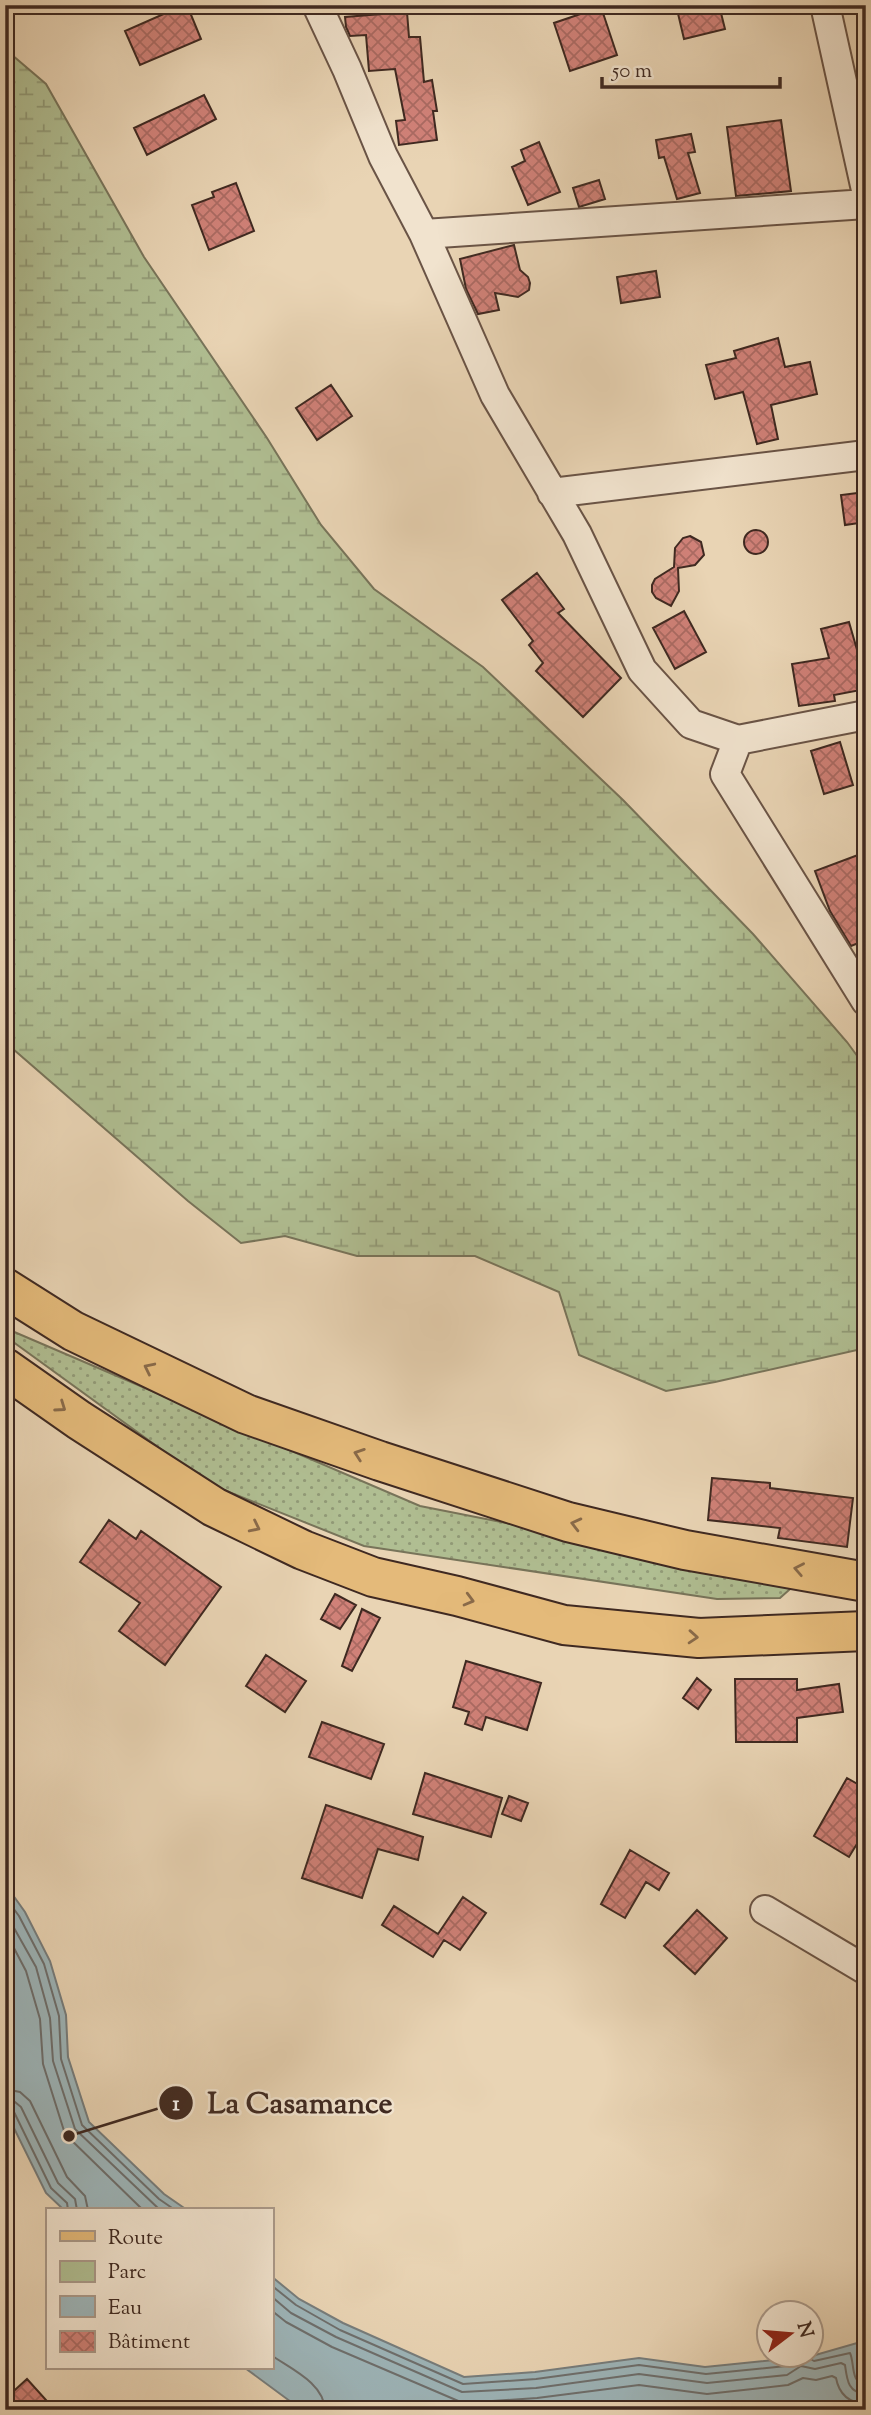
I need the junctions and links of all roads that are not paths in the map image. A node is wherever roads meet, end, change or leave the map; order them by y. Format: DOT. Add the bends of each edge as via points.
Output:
graph roads {
  1 [pos="825,5"];
  2 [pos="320,6"];
  3 [pos="866,190"];
  4 [pos="866,204"];
  5 [pos="424,234"];
  6 [pos="866,455"];
  7 [pos="552,493"];
  8 [pos="866,715"];
  9 [pos="738,740"];
  10 [pos="866,1001"];
  11 [pos="5,1288"];
  12 [pos="5,1368"];
  13 [pos="866,1582"];
  14 [pos="866,1631"];
  15 [pos="765,1910"];
  16 [pos="866,1970"];
  1 -- 3 [label="street"];
  2 -- 5 [label="street" via="383,156"];
  4 -- 5 [label="street"];
  5 -- 7 [label="street" via="495,395"];
  6 -- 7 [label="street"];
  7 -- 9 [label="street" via="577,534 642,670 691,724"];
  8 -- 9 [label="street"];
  9 -- 10 [label="street" via="725,774"];
  13 -- 11 [label="main road, one-way" via="685,1550 568,1522 380,1461 246,1414 73,1331"];
  12 -- 14 [label="main road, one-way" via="214,1507 373,1577 564,1625 699,1639"];
  15 -- 16 [label="street"];
}
